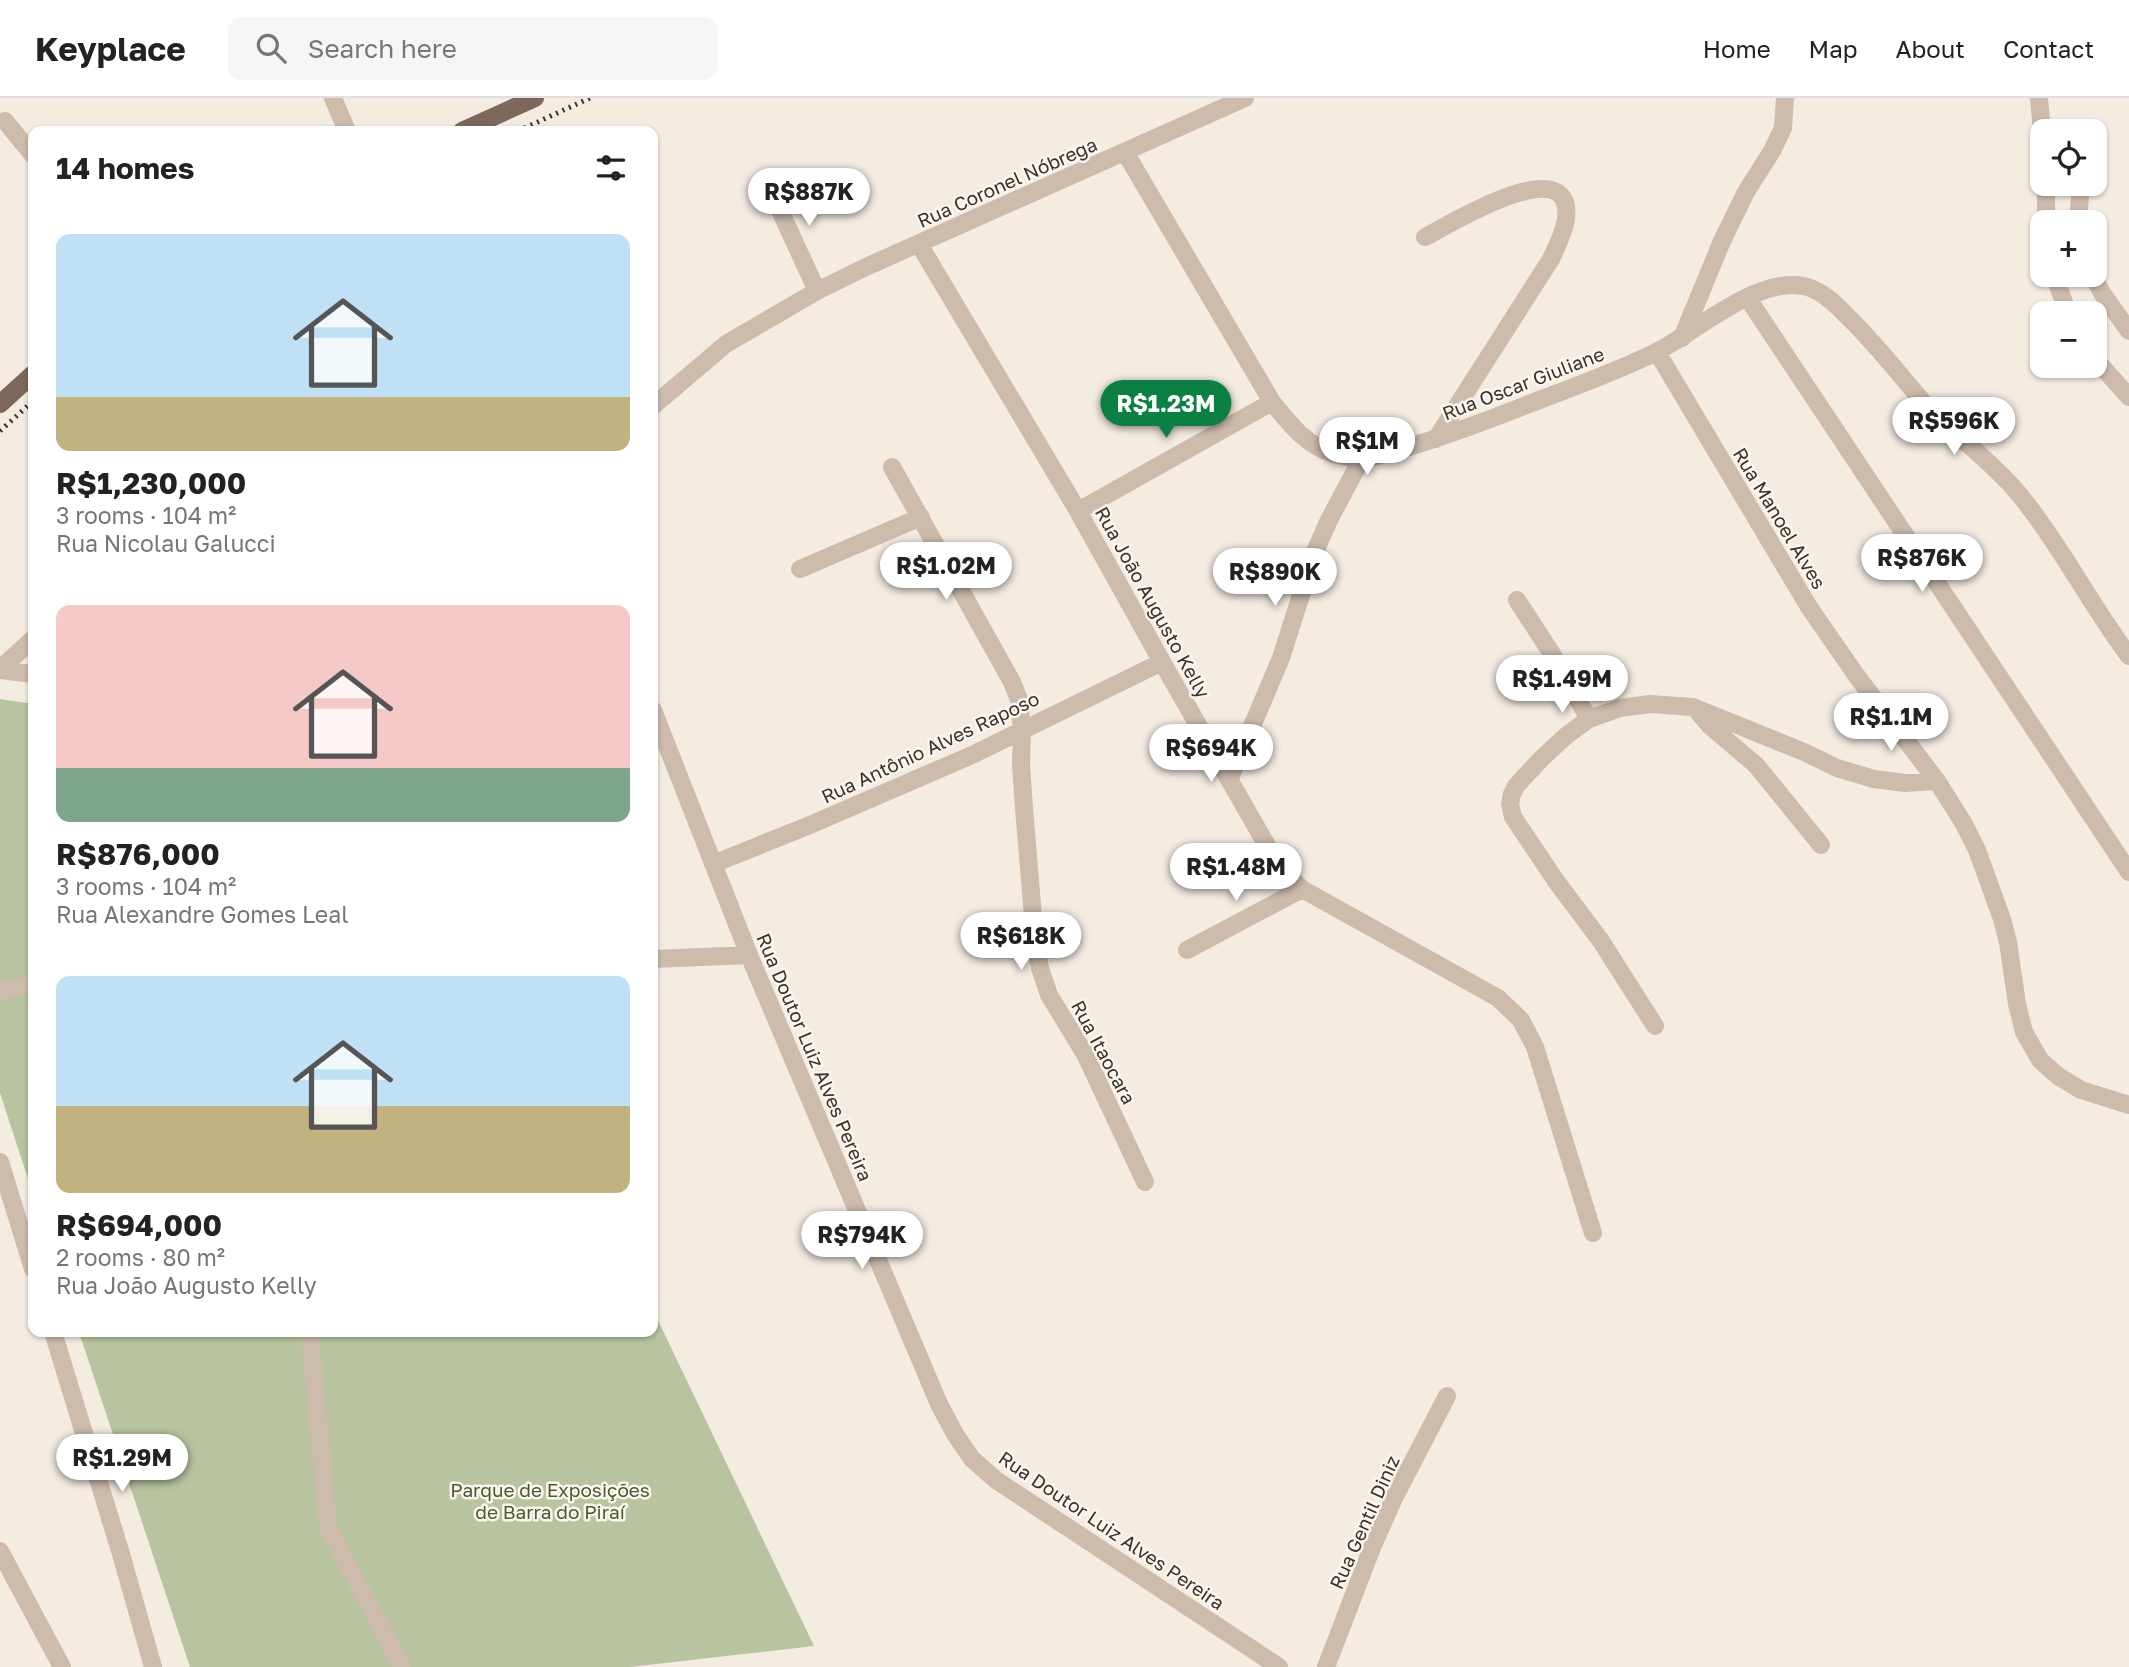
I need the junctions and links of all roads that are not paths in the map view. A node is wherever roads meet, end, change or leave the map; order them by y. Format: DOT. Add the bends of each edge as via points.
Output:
graph roads {
  1 [pos="333,98"];
  2 [pos="535,98"];
  3 [pos="1245,98"];
  4 [pos="1785,98"];
  5 [pos="2039,98"];
  6 [pos="2041,119"];
  7 [pos="5,121"];
  8 [pos="345,126"];
  9 [pos="474,126"];
  10 [pos="28,150"];
  11 [pos="1125,152"];
  12 [pos="766,180"];
  13 [pos="1425,237"];
  14 [pos="919,244"];
  15 [pos="2099,287"];
  16 [pos="817,291"];
  17 [pos="1747,296"];
  18 [pos="2129,331"];
  19 [pos="1682,338"];
  20 [pos="1657,352"];
  21 [pos="2107,372"];
  22 [pos="28,379"];
  23 [pos="2129,397"];
  24 [pos="658,402"];
  25 [pos="1272,402"];
  26 [pos="0,404"];
  27 [pos="1436,439"];
  28 [pos="1362,458"];
  29 [pos="892,467"];
  30 [pos="1078,511"];
  31 [pos="921,517"];
  32 [pos="800,569"];
  33 [pos="1517,600"];
  34 [pos="28,644"];
  35 [pos="2129,656"];
  36 [pos="1162,662"];
  37 [pos="0,670"];
  38 [pos="28,673"];
  39 [pos="1693,707"];
  40 [pos="1589,719"];
  41 [pos="658,723"];
  42 [pos="1022,730"];
  43 [pos="1230,778"];
  44 [pos="1937,781"];
  45 [pos="1821,845"];
  46 [pos="713,864"];
  47 [pos="2129,872"];
  48 [pos="1302,889"];
  49 [pos="1187,950"];
  50 [pos="749,955"];
  51 [pos="658,959"];
  52 [pos="28,985"];
  53 [pos="0,991"];
  54 [pos="1655,1026"];
  55 [pos="2129,1105"];
  56 [pos="0,1162"];
  57 [pos="1145,1182"];
  58 [pos="25,1215"];
  59 [pos="1593,1233"];
  60 [pos="28,1235"];
  61 [pos="54,1337"];
  62 [pos="310,1337"];
  63 [pos="1447,1396"];
  64 [pos="0,1551"];
  65 [pos="401,1666"];
  66 [pos="62,1667"];
  67 [pos="152,1667"];
  68 [pos="1279,1667"];
  69 [pos="1326,1667"];
  1 -- 8 [label="street"];
  2 -- 9 [label="main road"];
  3 -- 11 [label="street, Rua Coronel Nóbrega"];
  4 -- 19 [label="street" via="1783,128 1746,192"];
  5 -- 6 [label="street"];
  7 -- 10 [label="street"];
  11 -- 14 [label="street, Rua Coronel Nóbrega"];
  11 -- 25 [label="street, Rua Oscar Giuliane"];
  12 -- 16 [label="street"];
  13 -- 27 [label="street" via="1508,195 1530,189 1545,187 1558,193 1565,204 1563,233 1551,259"];
  14 -- 16 [label="street, Rua Coronel Nóbrega"];
  14 -- 30 [label="street, Rua João Augusto Kelly"];
  15 -- 18 [label="street"];
  16 -- 24 [label="street, Rua Coronel Nóbrega" via="726,344"];
  17 -- 19 [label="street, Rua Oscar Giuliane"];
  17 -- 35 [label="street, Rua Oscar Giuliane" via="1775,286 1796,285 1829,299 1873,341 1925,404 2018,493"];
  17 -- 47 [label="street"];
  19 -- 20 [label="street, Rua Oscar Giuliane"];
  20 -- 27 [label="street, Rua Oscar Giuliane"];
  20 -- 44 [label="street, Rua Manoel Alves" via="1809,607"];
  21 -- 23 [label="street"];
  22 -- 26 [label="main road"];
  25 -- 28 [label="street, Rua Oscar Giuliane" via="1312,443 1332,453"];
  25 -- 30 [label="street"];
  27 -- 28 [label="street, Rua Oscar Giuliane"];
  28 -- 43 [label="street" via="1314,554 1281,658"];
  29 -- 31 [label="street, Rua Itaocara"];
  30 -- 36 [label="street, Rua João Augusto Kelly"];
  31 -- 32 [label="street"];
  31 -- 42 [label="street, Rua Itaocara" via="1012,682"];
  33 -- 40 [label="street"];
  34 -- 37 [label="street"];
  36 -- 42 [label="street, Rua Antônio Alves Raposo"];
  36 -- 43 [label="street, Rua João Augusto Kelly"];
  37 -- 38 [label="street"];
  39 -- 40 [label="street" via="1650,704"];
  39 -- 44 [label="street" via="1849,772 1905,783"];
  39 -- 45 [label="street" via="1756,765"];
  40 -- 54 [label="street" via="1542,758 1517,786 1510,804 1528,841 1601,941"];
  41 -- 46 [label="street, Rua Doutor Luiz Alves Pereira"];
  42 -- 46 [label="street, Rua Antônio Alves Raposo"];
  42 -- 57 [label="street, Rua Itaocara" via="1024,808 1040,968 1049,995 1085,1054"];
  43 -- 48 [label="street, Rua João Augusto Kelly" via="1274,858"];
  44 -- 55 [label="street, Rua Manoel Alves" via="1964,824 1989,882 2008,942 2024,1032 2040,1060 2081,1090"];
  46 -- 50 [label="street, Rua Doutor Luiz Alves Pereira"];
  48 -- 49 [label="street"];
  48 -- 59 [label="street, Rua João Augusto Kelly" via="1498,998 1521,1020 1535,1047"];
  50 -- 51 [label="street"];
  50 -- 68 [label="street, Rua Doutor Luiz Alves Pereira" via="939,1404 972,1459 996,1480"];
  52 -- 53 [label="street"];
  56 -- 58 [label="street"];
  58 -- 60 [label="street"];
  61 -- 67 [label="street"];
  62 -- 65 [label="street" via="328,1527"];
  63 -- 69 [label="street, Rua Gentil Diniz" via="1389,1510"];
  64 -- 66 [label="street"];
}
